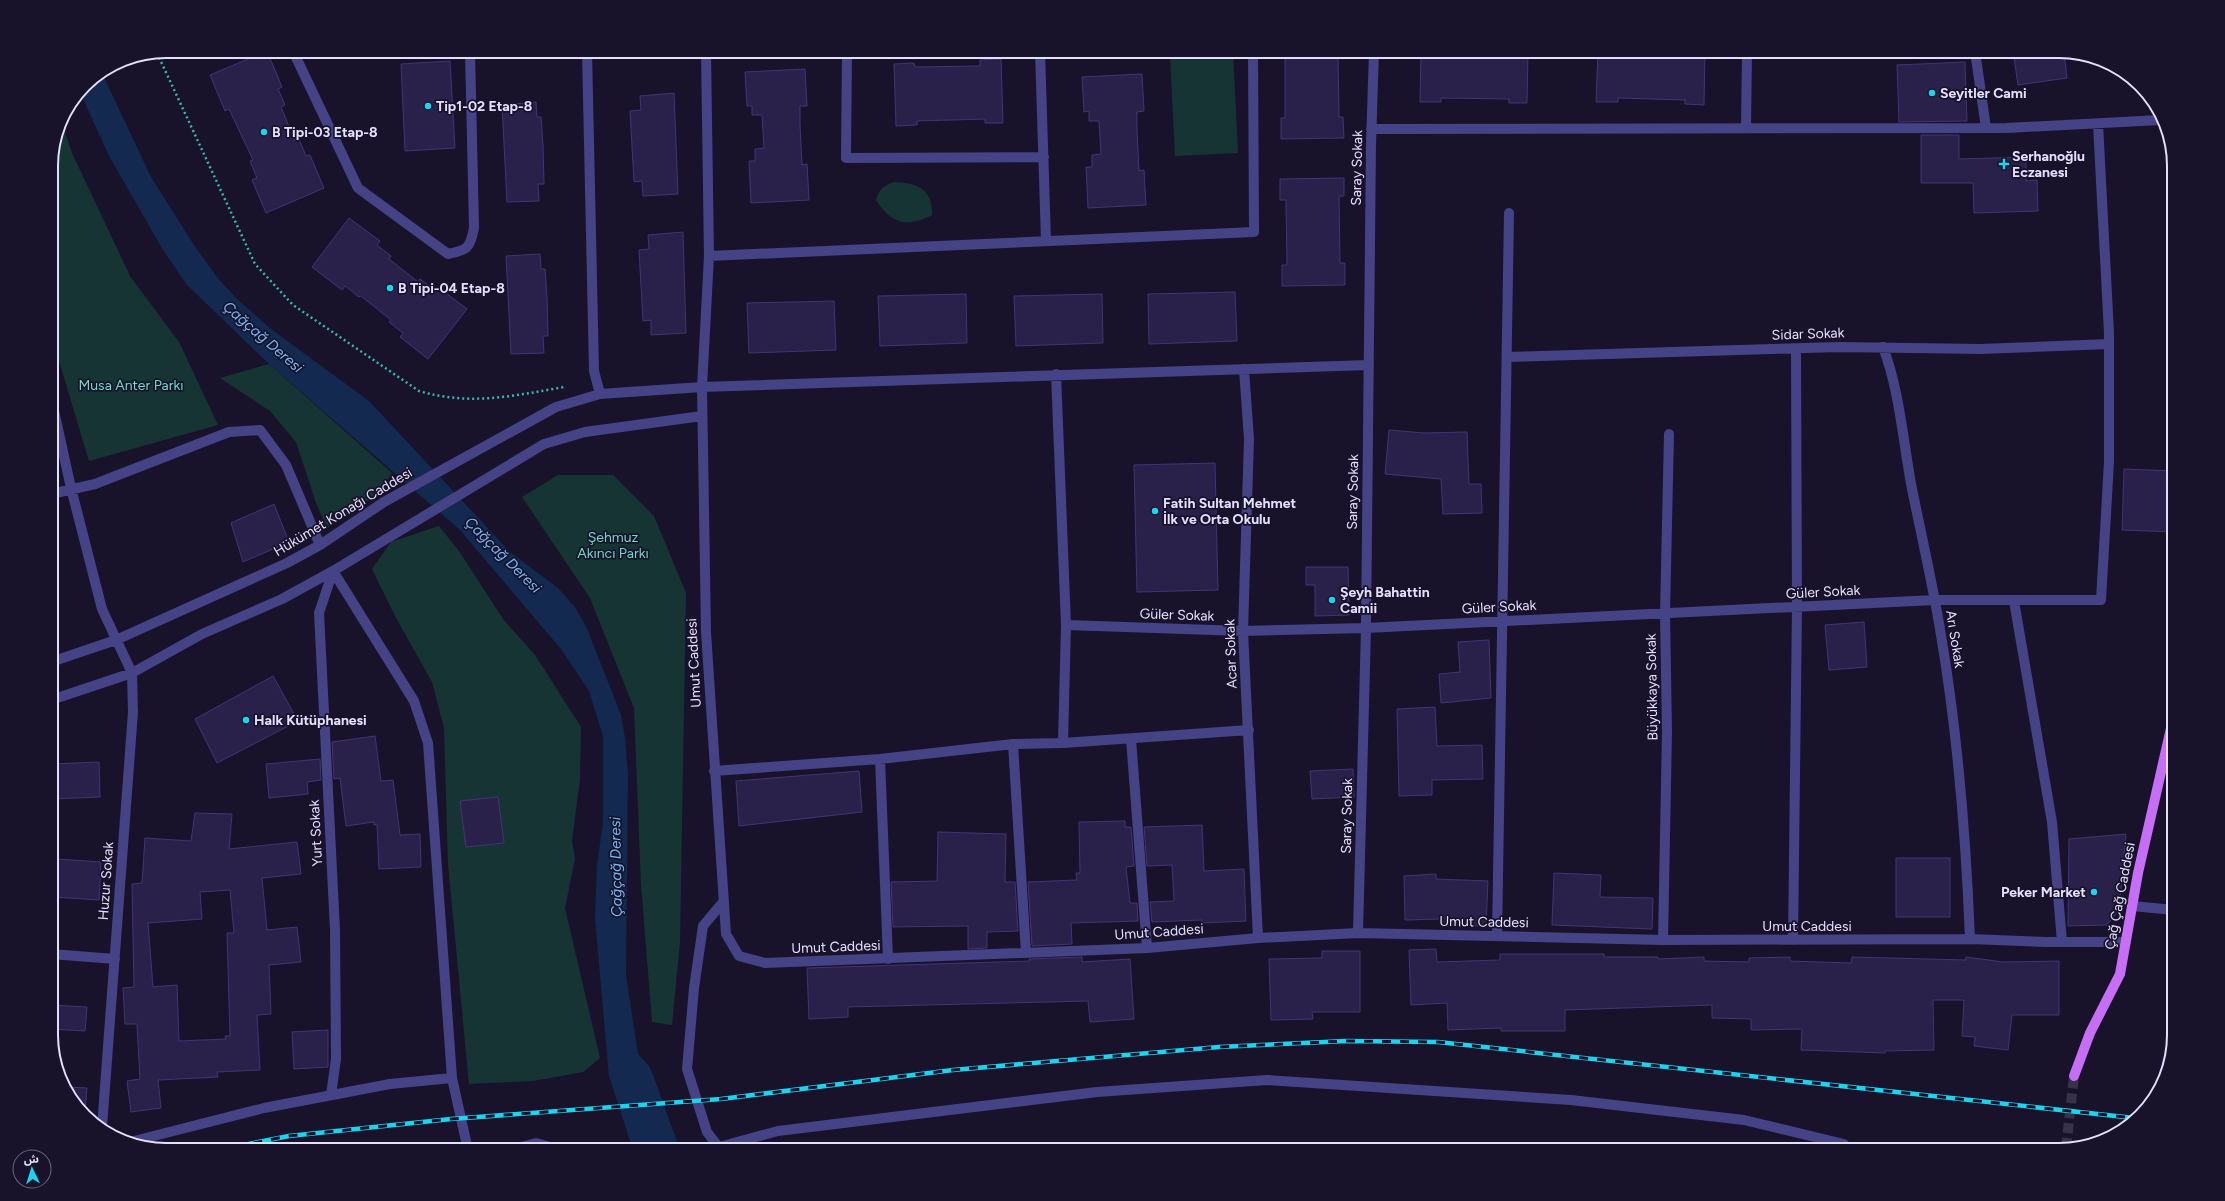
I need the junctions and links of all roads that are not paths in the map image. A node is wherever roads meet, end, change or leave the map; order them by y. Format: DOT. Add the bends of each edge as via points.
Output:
graph roads {
  1 [pos="296,58"];
  2 [pos="470,58"];
  3 [pos="587,58"];
  4 [pos="706,58"];
  5 [pos="847,58"];
  6 [pos="1040,58"];
  7 [pos="1253,58"];
  8 [pos="1374,58"];
  9 [pos="1747,58"];
  10 [pos="1976,58"];
  11 [pos="2156,120"];
  12 [pos="2098,124"];
  13 [pos="1746,128"];
  14 [pos="1986,128"];
  15 [pos="1371,130"];
  16 [pos="1044,157"];
  17 [pos="1509,213"];
  18 [pos="1046,241"];
  19 [pos="709,256"];
  20 [pos="2109,344"];
  21 [pos="1883,347"];
  22 [pos="1796,349"];
  23 [pos="1507,357"];
  24 [pos="1368,365"];
  25 [pos="1244,369"];
  26 [pos="1056,374"];
  27 [pos="702,387"];
  28 [pos="600,394"];
  29 [pos="702,416"];
  30 [pos="1669,434"];
  31 [pos="58,441"];
  32 [pos="71,488"];
  33 [pos="58,492"];
  34 [pos="320,545"];
  35 [pos="333,571"];
  36 [pos="1934,600"];
  37 [pos="2014,601"];
  38 [pos="1797,607"];
  39 [pos="1665,613"];
  40 [pos="1502,621"];
  41 [pos="1066,626"];
  42 [pos="1366,628"];
  43 [pos="1244,631"];
  44 [pos="116,640"];
  45 [pos="58,660"];
  46 [pos="132,673"];
  47 [pos="58,698"];
  48 [pos="1249,730"];
  49 [pos="1130,739"];
  50 [pos="1063,743"];
  51 [pos="1013,744"];
  52 [pos="2167,747"];
  53 [pos="880,759"];
  54 [pos="714,771"];
  55 [pos="724,901"];
  56 [pos="2132,906"];
  57 [pos="2167,909"];
  58 [pos="1358,933"];
  59 [pos="1497,936"];
  60 [pos="1258,938"];
  61 [pos="1970,939"];
  62 [pos="1663,940"];
  63 [pos="1793,940"];
  64 [pos="2062,942"];
  65 [pos="2126,942"];
  66 [pos="1147,948"];
  67 [pos="1026,953"];
  68 [pos="58,955"];
  69 [pos="888,958"];
  70 [pos="115,959"];
  71 [pos="2074,1076"];
  72 [pos="452,1078"];
  73 [pos="331,1095"];
  74 [pos="102,1122"];
  75 [pos="140,1139"];
  76 [pos="466,1143"];
  77 [pos="716,1143"];
  78 [pos="739,1143"];
  79 [pos="1840,1143"];
  1 -- 2 [label="street" via="358,188 448,254 464,251 471,243 474,228"];
  3 -- 28 [label="street" via="594,371"];
  4 -- 19 [label="street, Umut Caddesi"];
  5 -- 16 [label="street" via="846,158"];
  6 -- 16 [label="street"];
  7 -- 18 [label="street" via="1254,232"];
  8 -- 15 [label="street, Saray Sokak"];
  9 -- 13 [label="street"];
  10 -- 14 [label="street"];
  11 -- 12 [label="street"];
  12 -- 14 [label="street"];
  12 -- 20 [label="street"];
  13 -- 14 [label="street"];
  13 -- 15 [label="street"];
  15 -- 24 [label="street, Saray Sokak"];
  16 -- 18 [label="street"];
  17 -- 23 [label="street"];
  18 -- 19 [label="street"];
  19 -- 27 [label="street, Umut Caddesi"];
  20 -- 21 [label="street, Sidar Sokak" via="1981,349"];
  20 -- 37 [label="street, Güler Sokak" via="2109,462 2101,600"];
  21 -- 22 [label="street, Sidar Sokak"];
  21 -- 36 [label="street, Arı Sokak" via="1891,368"];
  22 -- 23 [label="street, Sidar Sokak"];
  22 -- 38 [label="street"];
  23 -- 40 [label="street"];
  24 -- 25 [label="street, Hükümet Konağı Caddesi"];
  24 -- 42 [label="street, Saray Sokak"];
  25 -- 26 [label="street, Hükümet Konağı Caddesi"];
  25 -- 43 [label="street, Acar Sokak" via="1249,440"];
  26 -- 27 [label="street, Hükümet Konağı Caddesi"];
  26 -- 41 [label="street"];
  27 -- 28 [label="street, Hükümet Konağı Caddesi"];
  27 -- 29 [label="street, Umut Caddesi"];
  28 -- 34 [label="street, Hükümet Konağı Caddesi" via="556,407 384,502"];
  29 -- 35 [label="street" via="585,432 544,444"];
  29 -- 54 [label="street, Umut Caddesi" via="706,632"];
  30 -- 39 [label="street, Büyükkaya Sokak"];
  31 -- 32 [label="street, Huzur Sokak"];
  32 -- 33 [label="street"];
  32 -- 34 [label="street" via="95,484 229,432 260,430 286,465"];
  32 -- 44 [label="street, Huzur Sokak" via="102,609"];
  34 -- 44 [label="street, Hükümet Konağı Caddesi" via="232,589"];
  35 -- 46 [label="street" via="282,599 202,634"];
  35 -- 72 [label="street" via="414,701 428,743"];
  35 -- 73 [label="street, Yurt Sokak" via="319,614 335,930 336,1059"];
  36 -- 37 [label="street, Güler Sokak"];
  36 -- 38 [label="street, Güler Sokak"];
  36 -- 61 [label="street, Arı Sokak" via="1957,755 1967,857"];
  37 -- 64 [label="street" via="2052,822"];
  38 -- 39 [label="street, Güler Sokak"];
  38 -- 63 [label="street"];
  39 -- 40 [label="street, Güler Sokak"];
  39 -- 62 [label="street, Büyükkaya Sokak" via="1667,732"];
  40 -- 42 [label="street, Güler Sokak"];
  40 -- 59 [label="street"];
  41 -- 43 [label="street, Güler Sokak"];
  41 -- 50 [label="street"];
  42 -- 43 [label="street, Güler Sokak"];
  42 -- 58 [label="street, Saray Sokak"];
  43 -- 48 [label="street, Acar Sokak"];
  44 -- 45 [label="street, Hükümet Konağı Caddesi"];
  44 -- 46 [label="street, Huzur Sokak"];
  46 -- 47 [label="street"];
  46 -- 70 [label="street, Huzur Sokak" via="133,712"];
  48 -- 49 [label="street"];
  48 -- 60 [label="street, Acar Sokak"];
  49 -- 50 [label="street"];
  49 -- 66 [label="street"];
  50 -- 51 [label="street"];
  51 -- 53 [label="street"];
  51 -- 67 [label="street"];
  52 -- 56 [label="main road, Çağ Çağ Caddesi"];
  53 -- 54 [label="street"];
  53 -- 69 [label="street"];
  54 -- 55 [label="street, Umut Caddesi"];
  55 -- 69 [label="street, Umut Caddesi" via="726,934 739,956 765,963"];
  55 -- 77 [label="street" via="704,926 694,988 687,1069 708,1132"];
  56 -- 57 [label="street"];
  56 -- 65 [label="main road, Çağ Çağ Caddesi"];
  58 -- 59 [label="street, Umut Caddesi"];
  58 -- 60 [label="street, Umut Caddesi"];
  59 -- 62 [label="street, Umut Caddesi"];
  60 -- 66 [label="street, Umut Caddesi"];
  61 -- 63 [label="street, Umut Caddesi"];
  61 -- 64 [label="street, Umut Caddesi"];
  62 -- 63 [label="street, Umut Caddesi"];
  64 -- 65 [label="street, Umut Caddesi"];
  65 -- 71 [label="main road, Çağ Çağ Caddesi" via="2120,974 2090,1033"];
  66 -- 67 [label="street, Umut Caddesi"];
  67 -- 69 [label="street, Umut Caddesi"];
  68 -- 70 [label="street"];
  70 -- 74 [label="street, Huzur Sokak"];
  72 -- 73 [label="street" via="390,1084"];
  72 -- 76 [label="street"];
  73 -- 75 [label="street" via="264,1108"];
  78 -- 79 [label="street" via="778,1131 1090,1093 1267,1080 1571,1100 1744,1120"];
}
